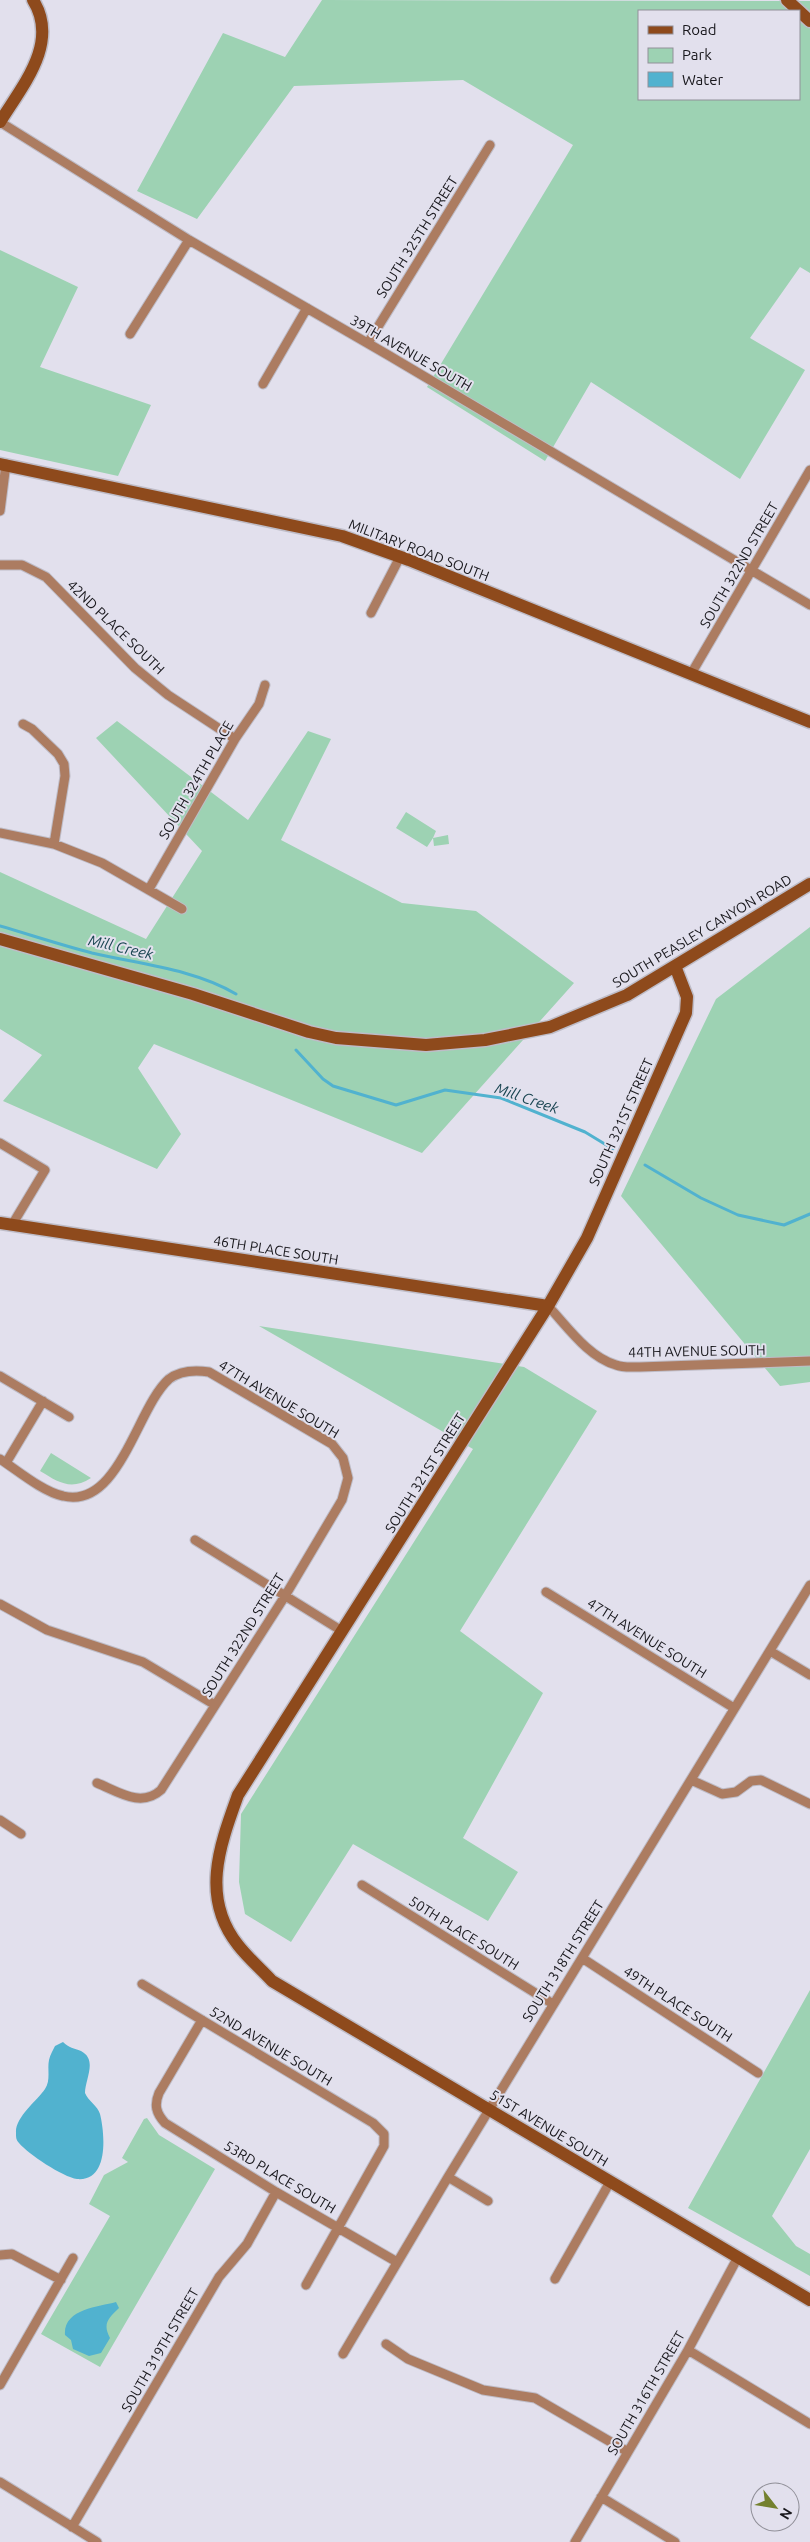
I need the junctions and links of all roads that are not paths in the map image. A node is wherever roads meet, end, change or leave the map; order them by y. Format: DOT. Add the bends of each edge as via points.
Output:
graph roads {
  1 [pos="787,0"];
  2 [pos="36,6"];
  3 [pos="798,10"];
  4 [pos="800,12"];
  5 [pos="810,22"];
  6 [pos="0,122"];
  7 [pos="490,145"];
  8 [pos="190,240"];
  9 [pos="307,308"];
  10 [pos="130,334"];
  11 [pos="368,344"];
  12 [pos="263,384"];
  13 [pos="3,464"];
  14 [pos="810,470"];
  15 [pos="0,511"];
  16 [pos="400,557"];
  17 [pos="0,565"];
  18 [pos="752,570"];
  19 [pos="810,605"];
  20 [pos="372,613"];
  21 [pos="691,674"];
  22 [pos="265,685"];
  23 [pos="810,722"];
  24 [pos="23,724"];
  25 [pos="235,738"];
  26 [pos="0,833"];
  27 [pos="54,844"];
  28 [pos="810,884"];
  29 [pos="149,889"];
  30 [pos="182,909"];
  31 [pos="0,939"];
  32 [pos="675,966"];
  33 [pos="0,1143"];
  34 [pos="6,1224"];
  35 [pos="548,1306"];
  36 [pos="810,1362"];
  37 [pos="0,1376"];
  38 [pos="43,1401"];
  39 [pos="69,1417"];
  40 [pos="3,1461"];
  41 [pos="347,1465"];
  42 [pos="195,1540"];
  43 [pos="810,1585"];
  44 [pos="546,1592"];
  45 [pos="285,1596"];
  46 [pos="0,1604"];
  47 [pos="342,1631"];
  48 [pos="770,1650"];
  49 [pos="810,1676"];
  50 [pos="215,1705"];
  51 [pos="734,1708"];
  52 [pos="691,1780"];
  53 [pos="97,1783"];
  54 [pos="810,1804"];
  55 [pos="0,1820"];
  56 [pos="21,1834"];
  57 [pos="362,1885"];
  58 [pos="582,1958"];
  59 [pos="272,1981"];
  60 [pos="142,1984"];
  61 [pos="553,2004"];
  62 [pos="202,2020"];
  63 [pos="758,2072"];
  64 [pos="489,2110"];
  65 [pos="448,2177"];
  66 [pos="610,2182"];
  67 [pos="276,2192"];
  68 [pos="488,2201"];
  69 [pos="338,2228"];
  70 [pos="0,2255"];
  71 [pos="738,2257"];
  72 [pos="73,2258"];
  73 [pos="397,2262"];
  74 [pos="555,2279"];
  75 [pos="61,2280"];
  76 [pos="306,2285"];
  77 [pos="810,2300"];
  78 [pos="386,2344"];
  79 [pos="688,2350"];
  80 [pos="343,2354"];
  81 [pos="0,2385"];
  82 [pos="810,2424"];
  83 [pos="628,2452"];
  84 [pos="0,2482"];
  85 [pos="602,2497"];
  86 [pos="72,2527"];
  87 [pos="98,2542"];
  88 [pos="575,2542"];
  89 [pos="675,2542"];
  1 -- 3 [label="main road"];
  2 -- 6 [label="main road" via="44,26 41,49"];
  4 -- 5 [label="main road"];
  6 -- 8 [label="street, 39TH AVENUE SOUTH"];
  7 -- 11 [label="street, SOUTH 325TH STREET"];
  8 -- 9 [label="street, 39TH AVENUE SOUTH"];
  8 -- 10 [label="street"];
  9 -- 11 [label="street, 39TH AVENUE SOUTH"];
  9 -- 12 [label="street"];
  11 -- 18 [label="street, 39TH AVENUE SOUTH"];
  13 -- 15 [label="street"];
  13 -- 16 [label="main road, MILITARY ROAD SOUTH" via="342,536"];
  14 -- 18 [label="street, SOUTH 322ND STREET"];
  16 -- 20 [label="street"];
  16 -- 21 [label="main road, MILITARY ROAD SOUTH"];
  17 -- 25 [label="street, 42ND PLACE SOUTH" via="22,565 46,577 135,668 168,695"];
  18 -- 19 [label="street, 39TH AVENUE SOUTH"];
  18 -- 21 [label="street, SOUTH 322ND STREET"];
  21 -- 23 [label="main road, MILITARY ROAD SOUTH"];
  22 -- 25 [label="street, SOUTH 324TH PLACE" via="259,704"];
  24 -- 27 [label="street" via="58,754 64,764"];
  25 -- 29 [label="street, SOUTH 324TH PLACE"];
  26 -- 27 [label="street"];
  27 -- 29 [label="street" via="102,863"];
  28 -- 32 [label="main road, SOUTH PEASLEY CANYON ROAD"];
  29 -- 30 [label="street"];
  31 -- 32 [label="main road, SOUTH PEASLEY CANYON ROAD" via="193,994 309,1032 336,1038 426,1045 485,1040 550,1027 626,996"];
  32 -- 35 [label="main road, SOUTH 321ST STREET" via="688,996 686,1013 587,1238"];
  33 -- 34 [label="street" via="45,1170"];
  34 -- 35 [label="main road, 46TH PLACE SOUTH"];
  35 -- 36 [label="street, 44TH AVENUE SOUTH" via="584,1344 617,1366"];
  35 -- 47 [label="main road, SOUTH 321ST STREET"];
  37 -- 38 [label="street"];
  38 -- 39 [label="street"];
  38 -- 40 [label="street"];
  40 -- 41 [label="street, 47TH AVENUE SOUTH" via="62,1496 87,1495 100,1487 113,1472 168,1380 188,1371 210,1372 332,1444"];
  41 -- 45 [label="street, SOUTH 322ND STREET" via="348,1478 342,1500"];
  42 -- 45 [label="street"];
  43 -- 48 [label="street, SOUTH 318TH STREET"];
  44 -- 51 [label="street, 47TH AVENUE SOUTH"];
  45 -- 47 [label="street"];
  45 -- 50 [label="street, SOUTH 322ND STREET"];
  46 -- 50 [label="street" via="47,1630 143,1662"];
  47 -- 59 [label="main road, SOUTH 321ST STREET" via="238,1796 217,1857 218,1900 226,1924 237,1944"];
  48 -- 49 [label="street"];
  48 -- 51 [label="street, SOUTH 318TH STREET"];
  50 -- 53 [label="street, SOUTH 322ND STREET" via="161,1790 147,1799 137,1800"];
  51 -- 52 [label="street, SOUTH 318TH STREET"];
  52 -- 54 [label="street" via="722,1794 736,1792 751,1781 761,1780"];
  52 -- 58 [label="street, SOUTH 318TH STREET"];
  55 -- 56 [label="street"];
  57 -- 61 [label="street, 50TH PLACE SOUTH"];
  58 -- 61 [label="street, SOUTH 318TH STREET"];
  58 -- 63 [label="street, 49TH PLACE SOUTH"];
  59 -- 64 [label="main road, 51ST AVENUE SOUTH"];
  60 -- 62 [label="street, 52ND AVENUE SOUTH"];
  61 -- 64 [label="street, SOUTH 318TH STREET"];
  62 -- 67 [label="street, 53RD PLACE SOUTH" via="160,2092 156,2108 165,2123"];
  62 -- 69 [label="street, 52ND AVENUE SOUTH" via="373,2123 384,2134 384,2146"];
  64 -- 65 [label="street, SOUTH 318TH STREET"];
  64 -- 66 [label="main road, 51ST AVENUE SOUTH"];
  65 -- 68 [label="street"];
  65 -- 73 [label="street, SOUTH 318TH STREET"];
  66 -- 71 [label="main road, 51ST AVENUE SOUTH"];
  66 -- 74 [label="street"];
  67 -- 69 [label="street, 53RD PLACE SOUTH"];
  67 -- 86 [label="street, SOUTH 319TH STREET" via="247,2244 219,2277"];
  69 -- 73 [label="street, 53RD PLACE SOUTH"];
  69 -- 76 [label="street"];
  70 -- 75 [label="street" via="12,2254"];
  71 -- 77 [label="main road, 51ST AVENUE SOUTH"];
  71 -- 79 [label="street, SOUTH 316TH STREET"];
  72 -- 75 [label="street"];
  73 -- 80 [label="street, SOUTH 318TH STREET"];
  75 -- 81 [label="street"];
  78 -- 83 [label="street" via="408,2359 483,2390 535,2398"];
  79 -- 82 [label="street"];
  79 -- 83 [label="street, SOUTH 316TH STREET"];
  83 -- 85 [label="street, SOUTH 316TH STREET"];
  84 -- 86 [label="street"];
  85 -- 88 [label="street, SOUTH 316TH STREET"];
  85 -- 89 [label="street"];
  86 -- 87 [label="street"];
}
